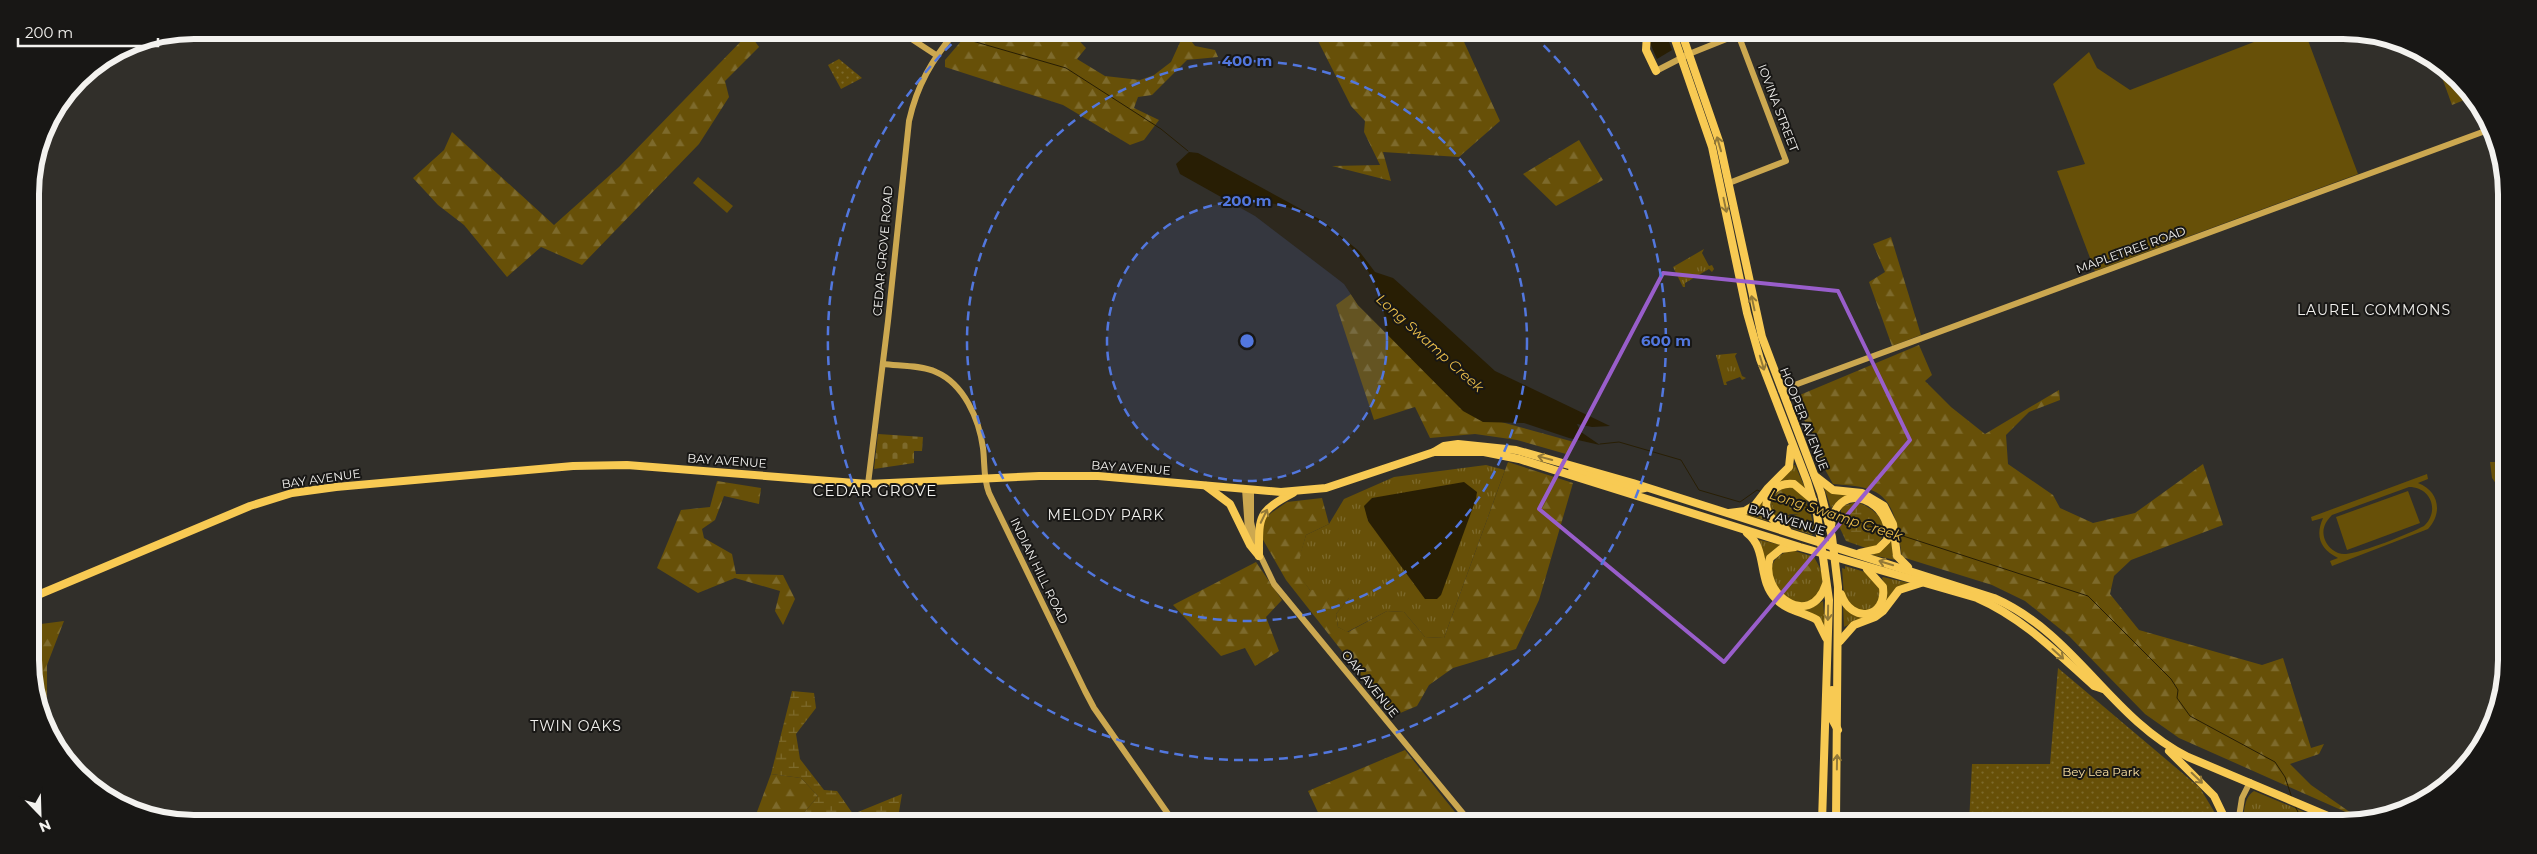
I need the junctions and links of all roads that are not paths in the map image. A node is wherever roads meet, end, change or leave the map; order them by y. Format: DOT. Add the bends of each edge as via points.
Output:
graph roads {
  1 [pos="912,39"];
  2 [pos="949,39"];
  3 [pos="1647,39"];
  4 [pos="1676,39"];
  5 [pos="1683,39"];
  6 [pos="1727,39"];
  7 [pos="1741,39"];
  8 [pos="936,55"];
  9 [pos="1686,56"];
  10 [pos="1656,71"];
  11 [pos="2485,131"];
  12 [pos="1729,183"];
  13 [pos="883,364"];
  14 [pos="1781,390"];
  15 [pos="1788,434"];
  16 [pos="1434,452"];
  17 [pos="1815,476"];
  18 [pos="984,479"];
  19 [pos="868,484"];
  20 [pos="1205,485"];
  21 [pos="1645,488"];
  22 [pos="1248,489"];
  23 [pos="1635,490"];
  24 [pos="1295,491"];
  25 [pos="1766,494"];
  26 [pos="1653,501"];
  27 [pos="1814,502"];
  28 [pos="1726,513"];
  29 [pos="1830,514"];
  30 [pos="1742,529"];
  31 [pos="1891,532"];
  32 [pos="1791,533"];
  33 [pos="1822,542"];
  34 [pos="1833,546"];
  35 [pos="1800,547"];
  36 [pos="1856,553"];
  37 [pos="1823,554"];
  38 [pos="1259,556"];
  39 [pos="1835,558"];
  40 [pos="1863,566"];
  41 [pos="1911,570"];
  42 [pos="1827,580"];
  43 [pos="1923,583"];
  44 [pos="1838,587"];
  45 [pos="39,594"];
  46 [pos="1839,643"];
  47 [pos="1828,647"];
  48 [pos="1827,666"];
  49 [pos="2103,689"];
  50 [pos="1838,730"];
  51 [pos="2162,744"];
  52 [pos="2250,782"];
  53 [pos="1836,794"];
  54 [pos="1823,809"];
  55 [pos="1169,815"];
  56 [pos="1464,815"];
  57 [pos="1823,815"];
  58 [pos="1836,815"];
  59 [pos="2223,815"];
  60 [pos="2239,815"];
  61 [pos="2326,815"];
  1 -- 8 [label="street"];
  2 -- 8 [label="street, CEDAR GROVE ROAD"];
  3 -- 10 [label="main road" via="1646,50"];
  4 -- 9 [label="main road, HOOPER AVENUE"];
  5 -- 9 [label="main road, HOOPER AVENUE"];
  6 -- 9 [label="street"];
  7 -- 12 [label="street, IOVINA STREET" via="1786,161"];
  8 -- 13 [label="street, CEDAR GROVE ROAD" via="921,82 909,121"];
  9 -- 10 [label="street"];
  12 -- 9 [label="main road, HOOPER AVENUE, one-way" via="1720,144"];
  9 -- 15 [label="main road, HOOPER AVENUE, one-way" via="1712,147 1747,313"];
  11 -- 14 [label="street, MAPLETREE ROAD"];
  14 -- 12 [label="main road, HOOPER AVENUE, one-way" via="1765,350"];
  13 -- 18 [label="street, INDIAN HILL ROAD" via="931,370 952,382 977,421 983,448"];
  13 -- 19 [label="street, CEDAR GROVE ROAD"];
  14 -- 17 [label="main road, HOOPER AVENUE"];
  15 -- 25 [label="main road" via="1792,454 1790,465"];
  15 -- 27 [label="main road, HOOPER AVENUE"];
  16 -- 23 [label="main road, BAY AVENUE" via="1500,455 1552,469 1574,471"];
  23 -- 16 [label="main road, BAY AVENUE, one-way" via="1524,452 1494,446 1458,444 1444,446"];
  16 -- 24 [label="main road, BAY AVENUE" via="1340,484"];
  17 -- 29 [label="main road, HOOPER AVENUE"];
  17 -- 31 [label="main road" via="1833,490 1862,493 1879,502 1890,515"];
  18 -- 19 [label="main road, BAY AVENUE"];
  18 -- 20 [label="main road, BAY AVENUE" via="1098,476"];
  18 -- 55 [label="street, INDIAN HILL ROAD" via="1094,708"];
  19 -- 45 [label="main road, BAY AVENUE" via="627,465 586,465 304,491 250,506"];
  20 -- 22 [label="main road, BAY AVENUE"];
  20 -- 38 [label="main road" via="1230,504 1250,545"];
  21 -- 23 [label="main road"];
  21 -- 26 [label="main road" via="1645,494"];
  21 -- 28 [label="main road, BAY AVENUE"];
  22 -- 24 [label="main road, BAY AVENUE"];
  22 -- 38 [label="street, OAK AVENUE" via="1247,524"];
  23 -- 26 [label="main road, BAY AVENUE"];
  38 -- 24 [label="main road, one-way" via="1259,527 1264,512 1274,502"];
  25 -- 27 [label="main road" via="1776,487 1794,484"];
  25 -- 28 [label="main road" via="1751,509"];
  25 -- 32 [label="main road" via="1769,515"];
  26 -- 30 [label="main road, BAY AVENUE"];
  26 -- 32 [label="main road" via="1664,499 1752,526"];
  27 -- 33 [label="main road, HOOPER AVENUE"];
  28 -- 32 [label="main road, BAY AVENUE"];
  29 -- 31 [label="main road" via="1845,499 1865,500 1883,515"];
  29 -- 34 [label="main road"];
  30 -- 35 [label="main road, BAY AVENUE"];
  30 -- 47 [label="main road" via="1759,546 1764,578 1773,596 1789,608 1817,620"];
  31 -- 36 [label="main road" via="1878,549"];
  31 -- 41 [label="main road" via="1896,556"];
  32 -- 33 [label="main road, BAY AVENUE"];
  33 -- 34 [label="main road, BAY AVENUE"];
  33 -- 37 [label="main road, HOOPER AVENUE"];
  34 -- 36 [label="main road, BAY AVENUE"];
  34 -- 39 [label="main road"];
  35 -- 37 [label="main road, BAY AVENUE"];
  35 -- 42 [label="main road" via="1782,549 1770,558 1769,575 1777,593 1798,606 1809,606 1818,600"];
  41 -- 36 [label="main road, BAY AVENUE, one-way"];
  37 -- 39 [label="main road, BAY AVENUE"];
  37 -- 42 [label="main road, HOOPER AVENUE"];
  38 -- 56 [label="street, OAK AVENUE" via="1286,600"];
  39 -- 40 [label="main road, BAY AVENUE"];
  39 -- 44 [label="main road"];
  40 -- 43 [label="main road, BAY AVENUE"];
  40 -- 44 [label="main road" via="1883,587 1882,602 1877,609 1866,614 1854,612 1845,604"];
  41 -- 49 [label="main road, BAY AVENUE" via="2014,607 2050,633"];
  42 -- 47 [label="main road, HOOPER AVENUE, one-way"];
  43 -- 46 [label="main road" via="1899,590 1883,611 1854,625"];
  43 -- 49 [label="main road, BAY AVENUE, one-way" via="1977,598 2011,615 2094,686"];
  44 -- 46 [label="main road"];
  46 -- 50 [label="main road"];
  47 -- 48 [label="main road, HOOPER AVENUE"];
  48 -- 50 [label="main road" via="1832,674 1832,719"];
  48 -- 54 [label="main road, HOOPER AVENUE"];
  49 -- 51 [label="main road, BAY AVENUE"];
  53 -- 50 [label="main road, one-way"];
  51 -- 52 [label="main road, BAY AVENUE"];
  51 -- 59 [label="main road, one-way" via="2214,796"];
  52 -- 60 [label="street"];
  52 -- 61 [label="main road, BAY AVENUE"];
  53 -- 54 [label="main road"];
  53 -- 58 [label="main road"];
  54 -- 57 [label="main road, HOOPER AVENUE"];
}
